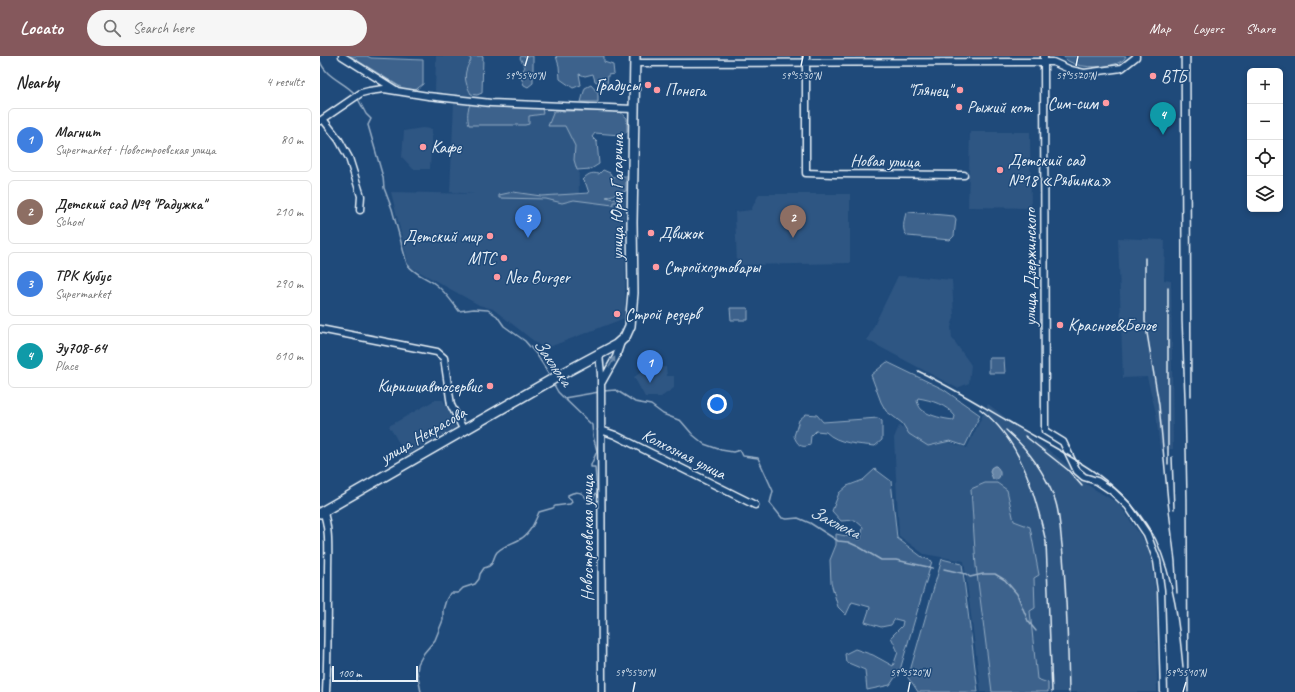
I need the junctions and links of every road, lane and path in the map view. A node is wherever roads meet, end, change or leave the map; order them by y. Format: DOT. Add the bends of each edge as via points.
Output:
graph roads {
  1 [pos="342,56"];
  2 [pos="1136,57"];
  3 [pos="635,59"];
  4 [pos="720,59"];
  5 [pos="806,59"];
  6 [pos="976,59"];
  7 [pos="1044,59"];
  8 [pos="399,92"];
  9 [pos="633,109"];
  10 [pos="322,120"];
  11 [pos="964,175"];
  12 [pos="360,210"];
  13 [pos="320,329"];
  14 [pos="624,339"];
  15 [pos="599,354"];
  16 [pos="601,384"];
  17 [pos="464,430"];
  18 [pos="601,430"];
  19 [pos="755,505"];
  20 [pos="321,512"];
  21 [pos="326,692"];
  22 [pos="602,692"];
  23 [pos="1164,692"];
  1 -- 8 [label="street"];
  2 -- 7 [label="street" via="1122,68 1084,73"];
  3 -- 4 [label="street"];
  3 -- 9 [label="main road, улица Юрия Гагарина"];
  4 -- 5 [label="street"];
  5 -- 6 [label="street"];
  5 -- 11 [label="street, Новая улица" via="806,173"];
  6 -- 7 [label="street"];
  7 -- 23 [label="street, улица Дзержинского" via="1045,431 1063,442 1077,471 1112,491 1128,506 1147,534 1158,561"];
  8 -- 9 [label="street" via="491,103"];
  8 -- 10 [label="street" via="369,90 352,98"];
  9 -- 14 [label="main road, улица Юрия Гагарина" via="632,300 630,326"];
  10 -- 12 [label="street" via="339,140 349,158 361,196"];
  13 -- 17 [label="street" via="437,352 444,358 451,405"];
  14 -- 15 [label="main road"];
  16 -- 14 [label="street, Новостроевская улица, one-way"];
  15 -- 16 [label="street, Новостроевская улица"];
  15 -- 17 [label="main road, улица Некрасова"];
  16 -- 18 [label="street, Новостроевская улица"];
  17 -- 20 [label="main road, улица Некрасова"];
  18 -- 19 [label="street, Колхозная улица"];
  18 -- 22 [label="street, Новостроевская улица"];
  20 -- 21 [label="street" via="326,519 328,555 329,636"];
}
